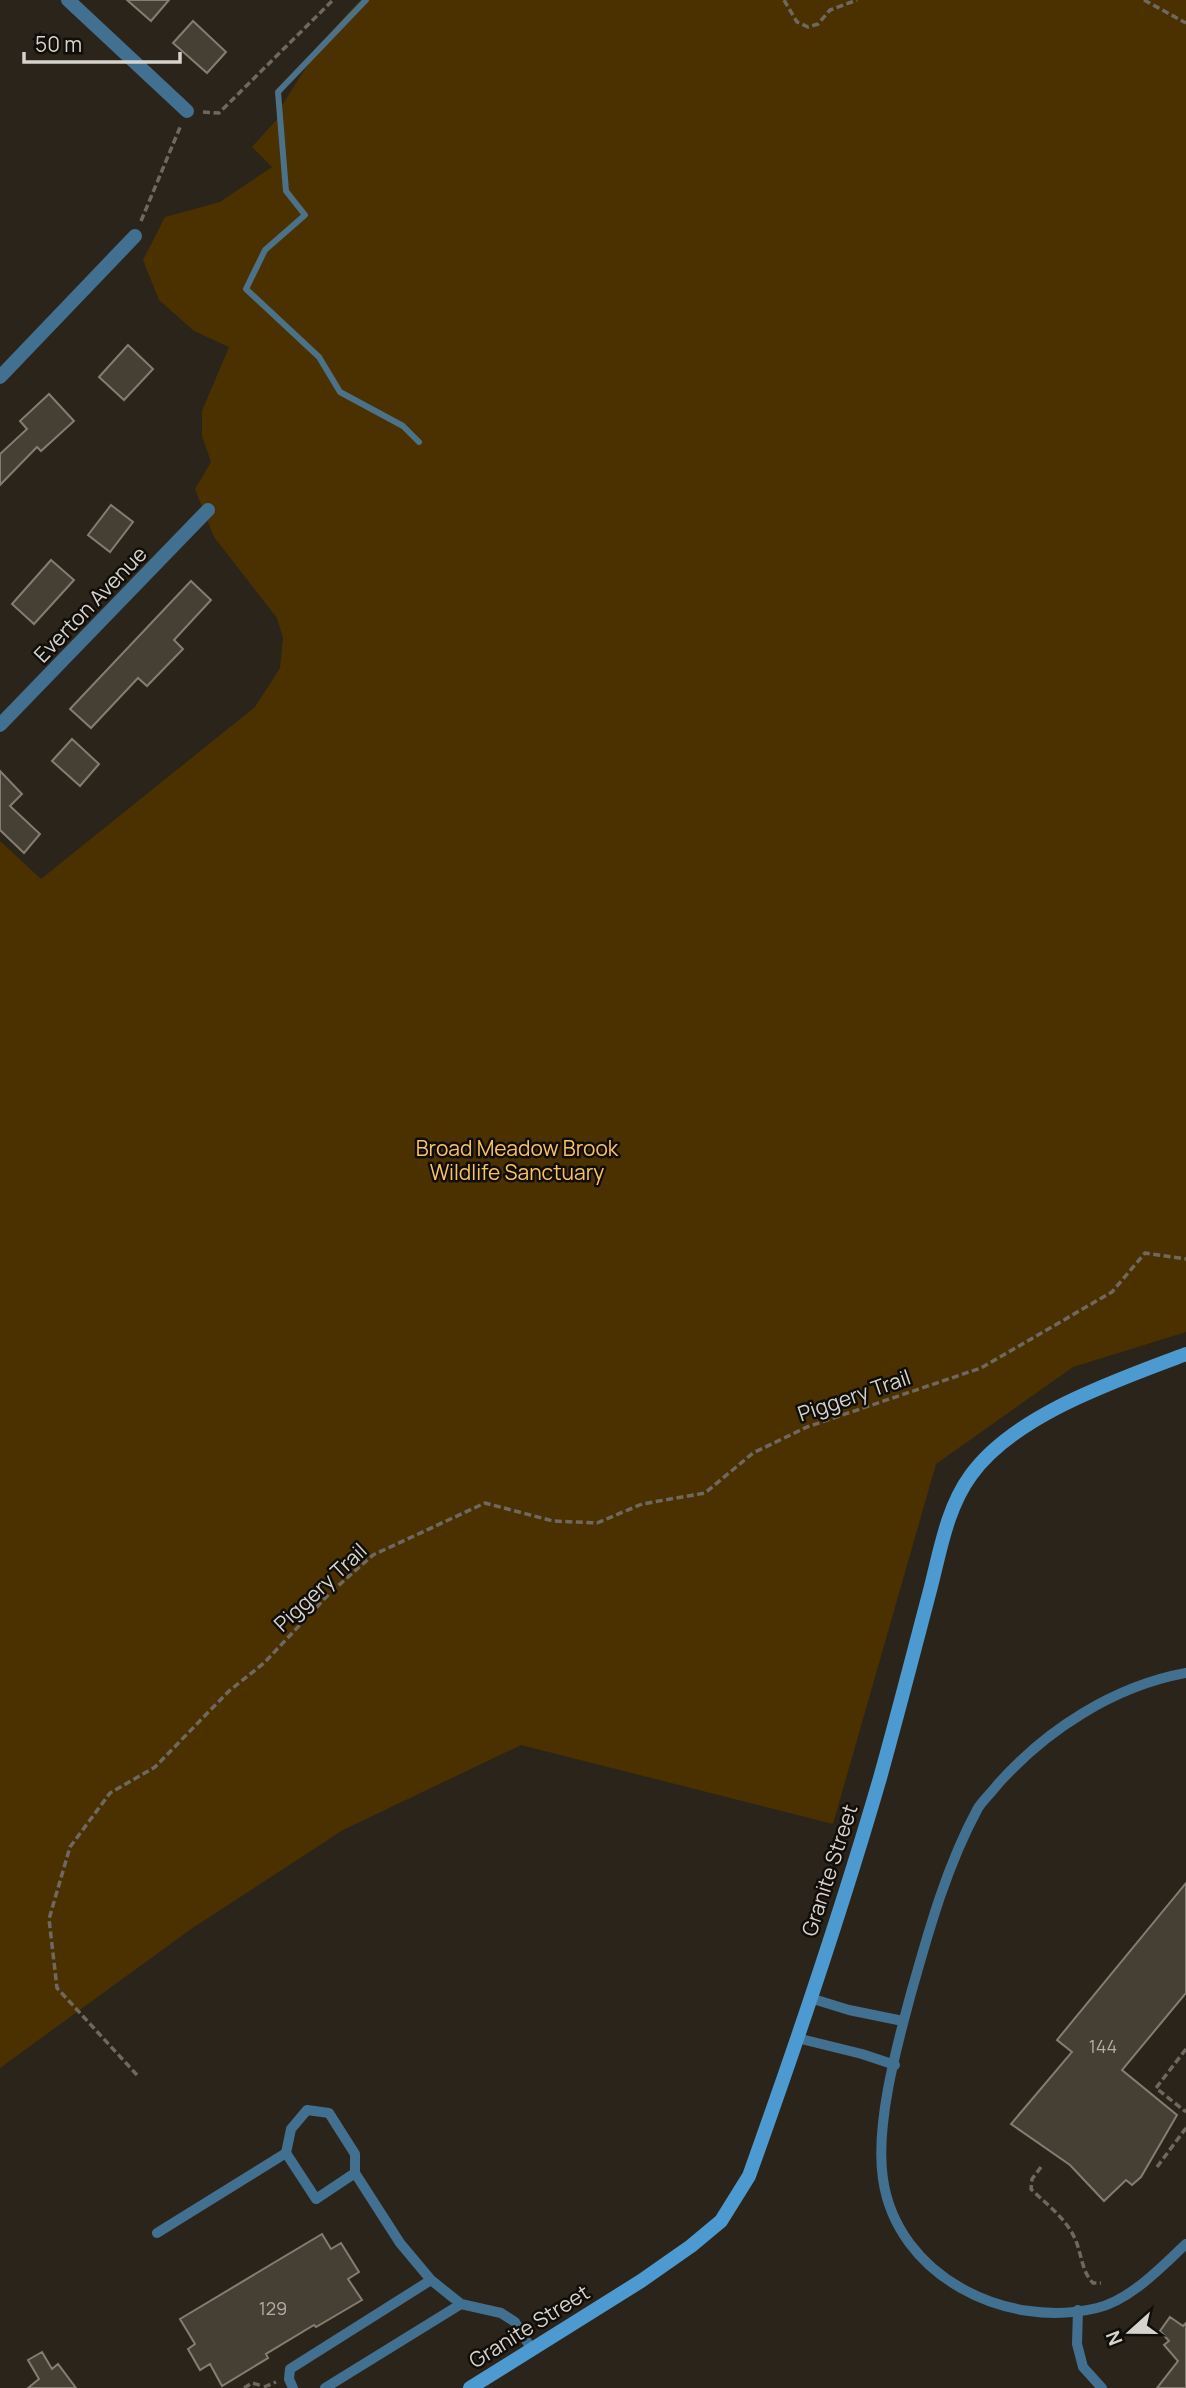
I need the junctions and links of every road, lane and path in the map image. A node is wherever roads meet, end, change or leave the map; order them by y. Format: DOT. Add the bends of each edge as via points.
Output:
graph roads {
  1 [pos="68,0"];
  2 [pos="332,0"];
  3 [pos="784,0"];
  4 [pos="857,0"];
  5 [pos="1144,0"];
  6 [pos="1186,23"];
  7 [pos="187,111"];
  8 [pos="135,236"];
  9 [pos="0,377"];
  10 [pos="208,510"];
  11 [pos="0,725"];
  12 [pos="1186,1259"];
  13 [pos="1186,1354"];
  14 [pos="1186,1673"];
  15 [pos="810,1998"];
  16 [pos="903,2021"];
  17 [pos="797,2038"];
  18 [pos="1186,2049"];
  19 [pos="895,2065"];
  20 [pos="137,2075"];
  21 [pos="1186,2112"];
  22 [pos="1186,2129"];
  23 [pos="286,2153"];
  24 [pos="1041,2167"];
  25 [pos="1157,2167"];
  26 [pos="355,2173"];
  27 [pos="157,2233"];
  28 [pos="1186,2244"];
  29 [pos="431,2280"];
  30 [pos="1101,2283"];
  31 [pos="461,2304"];
  32 [pos="1078,2310"];
  33 [pos="532,2350"];
  34 [pos="244,2388"];
  35 [pos="265,2388"];
  36 [pos="293,2388"];
  37 [pos="325,2388"];
  38 [pos="470,2388"];
  39 [pos="1102,2388"];
  1 -- 7 [label="street"];
  2 -- 7 [label="path" via="219,113"];
  3 -- 4 [label="path" via="797,22 808,27 818,24 830,10"];
  5 -- 6 [label="path"];
  7 -- 8 [label="path"];
  8 -- 9 [label="street"];
  10 -- 11 [label="street, Everton Avenue"];
  12 -- 20 [label="path, Piggery Trail" via="1145,1253 1112,1292 981,1368 807,1427 753,1453 705,1493 642,1504 597,1523 553,1521 485,1503 373,1556 155,1767 110,1793 70,1847 49,1919 57,1988"];
  13 -- 15 [label="street, Granite Street" via="1116,1380 1043,1416 1000,1444 971,1475 948,1519 880,1778"];
  14 -- 16 [label="lane" via="1120,1693 1067,1723 1020,1760 979,1806 952,1865"];
  15 -- 16 [label="lane"];
  15 -- 17 [label="street, Granite Street"];
  16 -- 19 [label="lane"];
  17 -- 19 [label="lane"];
  17 -- 33 [label="street, Granite Street" via="749,2176 721,2221 641,2281"];
  18 -- 21 [label="path" via="1156,2088"];
  19 -- 32 [label="lane" via="880,2146 883,2181 894,2219 915,2251 941,2277 967,2293 1014,2308"];
  22 -- 25 [label="path"];
  23 -- 26 [label="lane" via="316,2199"];
  23 -- 26 [label="lane" via="291,2129 307,2110 329,2113 355,2154"];
  23 -- 27 [label="lane"];
  24 -- 30 [label="path" via="1031,2189 1073,2233 1086,2276"];
  26 -- 29 [label="lane"];
  28 -- 32 [label="lane" via="1144,2283 1098,2308"];
  29 -- 31 [label="lane"];
  29 -- 36 [label="lane" via="290,2368"];
  31 -- 33 [label="lane" via="501,2313 515,2322"];
  31 -- 37 [label="lane"];
  32 -- 39 [label="lane" via="1077,2344 1083,2367"];
  33 -- 38 [label="street, Granite Street"];
  34 -- 35 [label="path" via="252,2383"];
}
